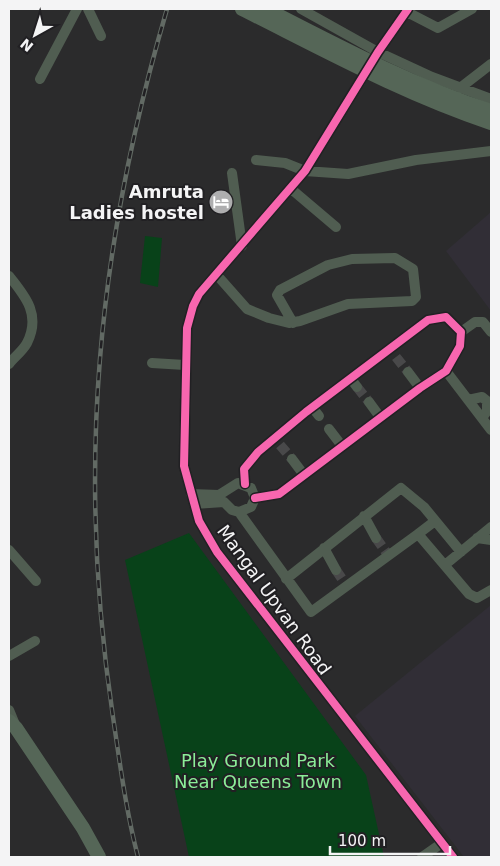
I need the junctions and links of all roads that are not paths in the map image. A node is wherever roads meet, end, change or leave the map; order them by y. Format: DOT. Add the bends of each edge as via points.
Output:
graph roads {
  1 [pos="77,9"];
  2 [pos="88,9"];
  3 [pos="242,9"];
  4 [pos="266,9"];
  5 [pos="301,9"];
  6 [pos="472,9"];
  7 [pos="408,10"];
  8 [pos="101,36"];
  9 [pos="376,55"];
  10 [pos="491,64"];
  11 [pos="363,77"];
  12 [pos="40,78"];
  13 [pos="460,88"];
  14 [pos="491,99"];
  15 [pos="491,111"];
  16 [pos="491,123"];
  17 [pos="491,151"];
  18 [pos="256,160"];
  19 [pos="305,171"];
  20 [pos="232,174"];
  21 [pos="290,188"];
  22 [pos="336,227"];
  23 [pos="242,246"];
  24 [pos="216,274"];
  25 [pos="9,276"];
  26 [pos="293,323"];
  27 [pos="461,332"];
  28 [pos="491,332"];
  29 [pos="152,362"];
  30 [pos="9,364"];
  31 [pos="185,365"];
  32 [pos="446,371"];
  33 [pos="408,372"];
  34 [pos="420,388"];
  35 [pos="489,399"];
  36 [pos="468,400"];
  37 [pos="369,402"];
  38 [pos="312,407"];
  39 [pos="319,416"];
  40 [pos="380,417"];
  41 [pos="482,418"];
  42 [pos="329,429"];
  43 [pos="491,430"];
  44 [pos="342,446"];
  45 [pos="292,459"];
  46 [pos="304,475"];
  47 [pos="245,484"];
  48 [pos="255,498"];
  49 [pos="192,499"];
  50 [pos="239,512"];
  51 [pos="360,519"];
  52 [pos="435,521"];
  53 [pos="491,527"];
  54 [pos="373,534"];
  55 [pos="418,534"];
  56 [pos="477,538"];
  57 [pos="491,540"];
  58 [pos="9,550"];
  59 [pos="321,550"];
  60 [pos="461,552"];
  61 [pos="446,564"];
  62 [pos="336,570"];
  63 [pos="286,579"];
  64 [pos="36,581"];
  65 [pos="491,590"];
  66 [pos="35,641"];
  67 [pos="9,656"];
  68 [pos="9,710"];
  69 [pos="13,724"];
  70 [pos="442,843"];
  71 [pos="98,856"];
  72 [pos="422,857"];
  73 [pos="453,857"];
  1 -- 12 [label="street"];
  2 -- 8 [label="street"];
  3 -- 16 [label="main road" via="400,88"];
  4 -- 15 [label="main road" via="404,78"];
  5 -- 9 [label="street"];
  6 -- 7 [label="street" via="438,28"];
  7 -- 9 [label="street"];
  9 -- 13 [label="street"];
  10 -- 13 [label="street"];
  11 -- 19 [label="street, Mangal Upvan Road"];
  13 -- 14 [label="street"];
  17 -- 19 [label="street" via="416,160 348,174"];
  18 -- 19 [label="street" via="285,163"];
  19 -- 21 [label="street, Mangal Upvan Road"];
  20 -- 23 [label="street"];
  21 -- 22 [label="street"];
  21 -- 23 [label="street, Mangal Upvan Road"];
  23 -- 24 [label="street, Mangal Upvan Road"];
  24 -- 26 [label="street" via="247,309"];
  24 -- 31 [label="street, Mangal Upvan Road" via="193,306 187,328"];
  25 -- 30 [label="street" via="29,302 32,314 26,344"];
  26 -- 26 [label="street" via="348,304 412,301 416,297 413,269 395,258 352,259 328,265 280,290 278,295"];
  27 -- 28 [label="street" via="475,322 483,322"];
  27 -- 32 [label="street" via="460,346"];
  27 -- 38 [label="street" via="446,317 428,320 354,383"];
  29 -- 31 [label="street"];
  31 -- 49 [label="street, Mangal Upvan Road" via="184,459"];
  32 -- 34 [label="street"];
  32 -- 36 [label="street"];
  33 -- 34 [label="street"];
  34 -- 40 [label="street"];
  35 -- 36 [label="street" via="482,396"];
  35 -- 41 [label="street"];
  36 -- 41 [label="street"];
  37 -- 40 [label="street"];
  38 -- 39 [label="street"];
  38 -- 47 [label="street" via="277,442 258,452 244,469"];
  40 -- 44 [label="street"];
  41 -- 43 [label="street"];
  42 -- 44 [label="street"];
  44 -- 46 [label="street"];
  45 -- 46 [label="street"];
  46 -- 48 [label="street" via="279,494"];
  47 -- 48 [label="street" via="251,488"];
  47 -- 49 [label="street" via="232,485 219,494"];
  48 -- 50 [label="street" via="251,507"];
  49 -- 50 [label="street" via="224,502"];
  49 -- 70 [label="street, Mangal Upvan Road" via="217,552"];
  50 -- 63 [label="street"];
  51 -- 52 [label="street" via="401,488"];
  51 -- 54 [label="street"];
  51 -- 59 [label="street"];
  52 -- 55 [label="street"];
  52 -- 60 [label="street"];
  53 -- 56 [label="street"];
  55 -- 61 [label="street"];
  55 -- 63 [label="street" via="312,612"];
  56 -- 57 [label="street"];
  56 -- 60 [label="street"];
  58 -- 64 [label="street"];
  59 -- 62 [label="street"];
  59 -- 63 [label="street"];
  60 -- 61 [label="street"];
  61 -- 65 [label="street" via="469,594 477,598"];
  66 -- 67 [label="street"];
  68 -- 69 [label="street"];
  69 -- 71 [label="main road" via="84,828"];
  70 -- 72 [label="street"];
  70 -- 73 [label="street, Mangal Upvan Road"];
}
